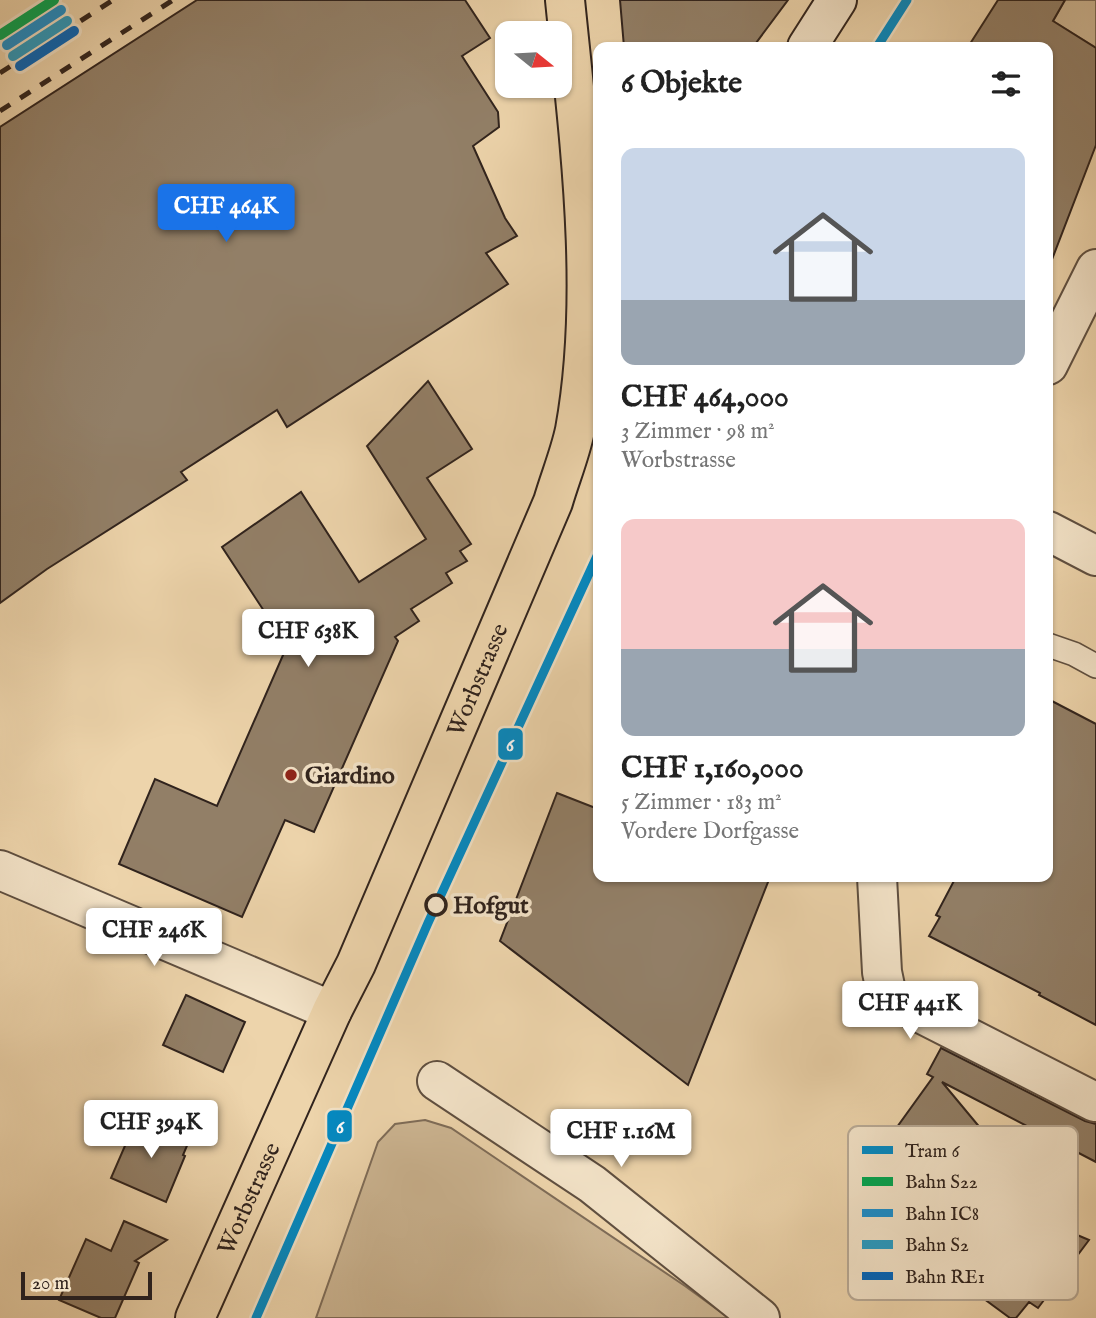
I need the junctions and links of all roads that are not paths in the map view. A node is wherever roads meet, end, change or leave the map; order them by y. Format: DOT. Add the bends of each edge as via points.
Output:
graph roads {
  1 [pos="565,0"];
  2 [pos="837,0"];
  3 [pos="810,42"];
  4 [pos="589,146"];
  5 [pos="1096,269"];
  6 [pos="593,273"];
  7 [pos="1053,355"];
  8 [pos="1053,534"];
  9 [pos="1096,556"];
  10 [pos="1053,647"];
  11 [pos="1096,666"];
  12 [pos="0,870"];
  13 [pos="877,882"];
  14 [pos="332,1011"];
  15 [pos="437,1081"];
  16 [pos="1095,1102"];
  17 [pos="195,1318"];
  18 [pos="760,1318"];
  1 -- 4 [label="main road, Worbstrasse"];
  2 -- 3 [label="street"];
  4 -- 6 [label="main road, Worbstrasse"];
  5 -- 7 [label="street"];
  6 -- 14 [label="main road, Worbstrasse" via="574,434 553,502 362,951"];
  8 -- 9 [label="street"];
  10 -- 11 [label="lane"];
  12 -- 14 [label="street"];
  13 -- 16 [label="street" via="887,996"];
  14 -- 17 [label="main road, Worbstrasse"];
  15 -- 18 [label="street" via="592,1184"];
}
